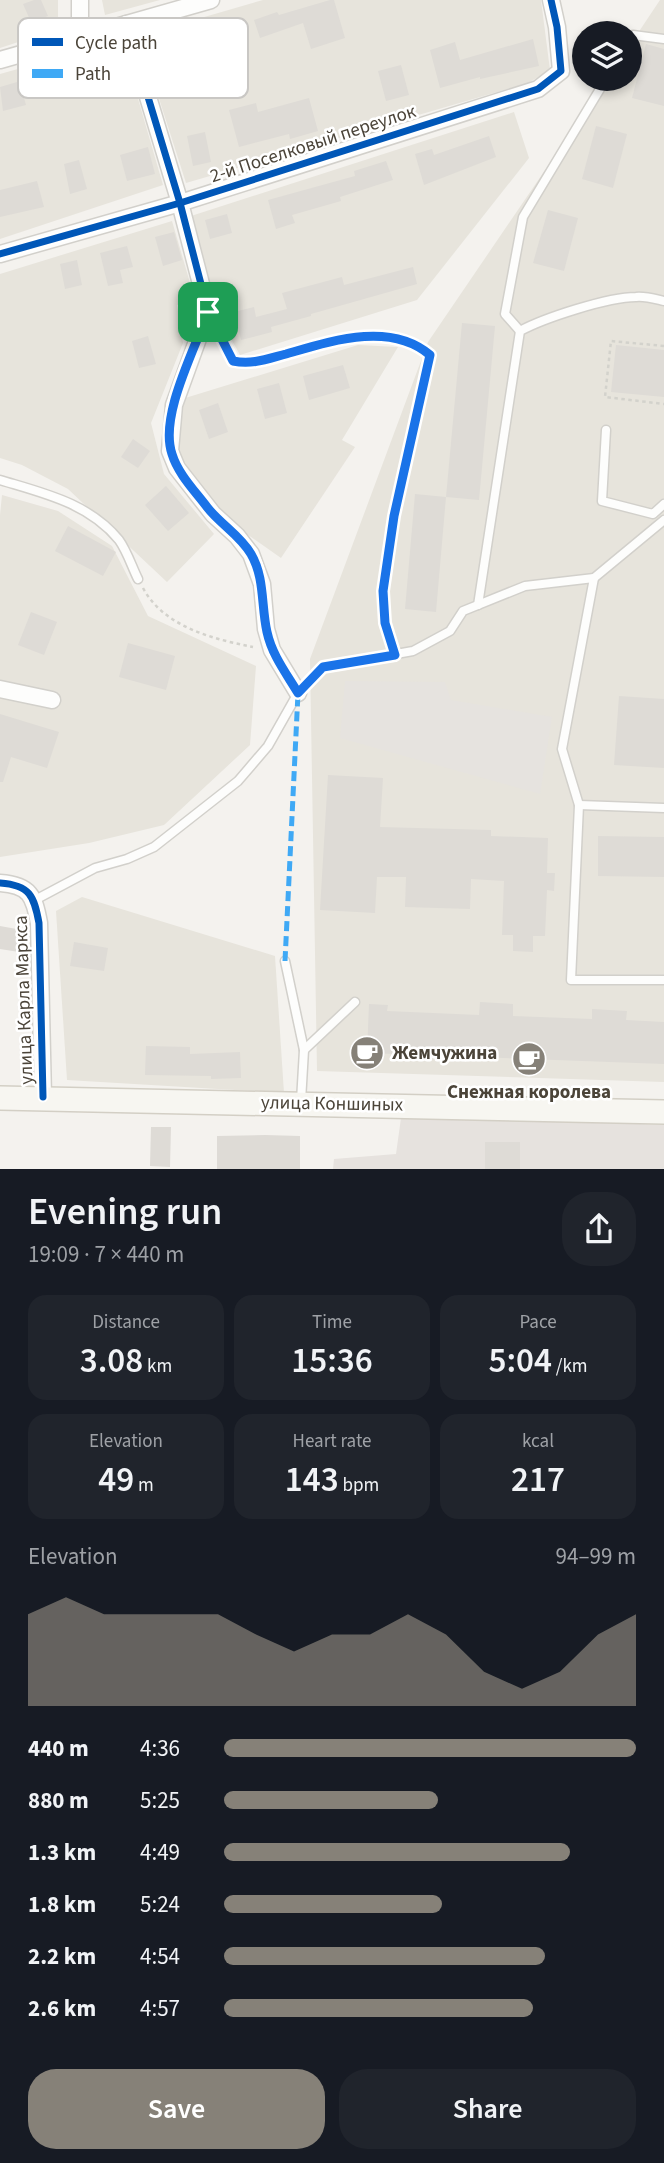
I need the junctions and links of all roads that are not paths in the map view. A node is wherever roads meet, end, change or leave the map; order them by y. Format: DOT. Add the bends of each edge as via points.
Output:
graph roads {
  1 [pos="80,0"];
  2 [pos="211,0"];
  3 [pos="551,0"];
  4 [pos="80,18"];
  5 [pos="147,18"];
  6 [pos="642,36"];
  7 [pos="664,38"];
  8 [pos="18,55"];
  9 [pos="0,60"];
  10 [pos="599,91"];
  11 [pos="148,98"];
  12 [pos="180,203"];
  13 [pos="0,254"];
  14 [pos="664,301"];
  15 [pos="208,312"];
  16 [pos="520,331"];
  17 [pos="606,430"];
  18 [pos="0,480"];
  19 [pos="664,504"];
  20 [pos="664,520"];
  21 [pos="594,578"];
  22 [pos="138,579"];
  23 [pos="478,605"];
  24 [pos="395,655"];
  25 [pos="0,689"];
  26 [pos="298,693"];
  27 [pos="52,700"];
  28 [pos="579,805"];
  29 [pos="664,808"];
  30 [pos="0,883"];
  31 [pos="35,900"];
  32 [pos="285,961"];
  33 [pos="664,980"];
  34 [pos="355,1002"];
  35 [pos="304,1050"];
  36 [pos="43,1097"];
  37 [pos="0,1098"];
  38 [pos="301,1104"];
  39 [pos="664,1112"];
  1 -- 4 [label="street"];
  2 -- 5 [label="street"];
  3 -- 12 [label="street, 2-й Поселковый переулок" via="561,71 538,89"];
  6 -- 7 [label="lane"];
  8 -- 9 [label="street"];
  10 -- 16 [label="lane" via="523,217 505,314"];
  11 -- 12 [label="street"];
  12 -- 13 [label="street, 2-й Поселковый переулок"];
  12 -- 15 [label="street"];
  14 -- 16 [label="lane" via="636,296 577,310"];
  15 -- 24 [label="lane" via="233,361 248,364 337,339 391,337 416,343 430,355 396,503 383,591 385,623"];
  15 -- 26 [label="street" via="174,405 170,451 177,468 213,514 251,554 262,584 272,650"];
  16 -- 23 [label="lane"];
  17 -- 19 [label="lane" via="602,501 653,514"];
  18 -- 22 [label="lane" via="66,500 99,521 119,541"];
  20 -- 21 [label="lane"];
  21 -- 23 [label="lane" via="525,586"];
  21 -- 28 [label="lane" via="562,749"];
  23 -- 24 [label="lane" via="463,611 450,631 413,651"];
  24 -- 26 [label="lane" via="323,667"];
  25 -- 27 [label="street"];
  26 -- 31 [label="lane" via="268,746 238,781 154,847 95,868"];
  28 -- 29 [label="lane"];
  28 -- 33 [label="lane" via="571,980"];
  30 -- 31 [label="street, улица Карла Маркса" via="18,884"];
  31 -- 36 [label="street, улица Карла Маркса"];
  32 -- 35 [label="lane"];
  34 -- 35 [label="lane"];
  35 -- 38 [label="lane"];
  36 -- 37 [label="main road, улица Коншиных"];
  36 -- 38 [label="main road, улица Коншиных"];
  38 -- 39 [label="main road, улица Коншиных"];
}
